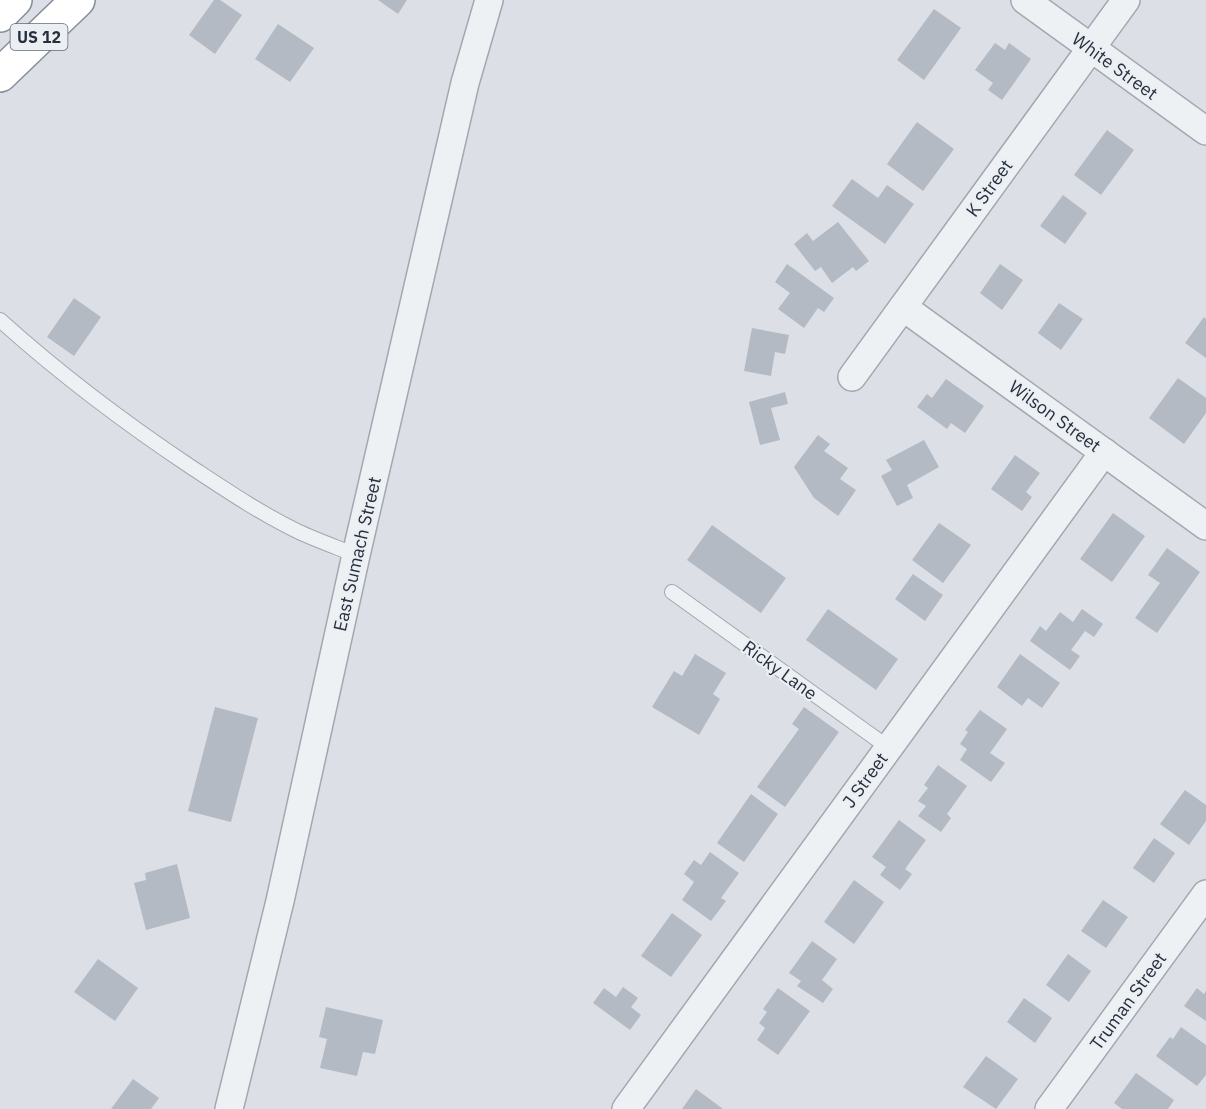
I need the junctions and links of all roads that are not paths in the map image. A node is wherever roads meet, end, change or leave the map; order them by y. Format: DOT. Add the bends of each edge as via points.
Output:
graph roads {
  1 [pos="15,0"];
  2 [pos="78,0"];
  3 [pos="489,0"];
  4 [pos="1025,0"];
  5 [pos="1126,0"];
  6 [pos="0,15"];
  7 [pos="1091,48"];
  8 [pos="0,75"];
  9 [pos="1206,132"];
  10 [pos="903,307"];
  11 [pos="0,320"];
  12 [pos="852,377"];
  13 [pos="1104,452"];
  14 [pos="1203,517"];
  15 [pos="356,555"];
  16 [pos="672,592"];
  17 [pos="889,748"];
  18 [pos="1206,894"];
  19 [pos="229,1109"];
  20 [pos="626,1109"];
  21 [pos="1049,1109"];
  1 -- 6 [label="highway, US 12"];
  2 -- 8 [label="highway, US 12"];
  3 -- 15 [label="street, East Sumach Street" via="465,83"];
  4 -- 7 [label="street, White Street"];
  5 -- 7 [label="street, K Street"];
  7 -- 9 [label="street, White Street"];
  7 -- 10 [label="street, K Street"];
  10 -- 12 [label="street, K Street"];
  10 -- 13 [label="street, Wilson Street"];
  11 -- 15 [label="lane" via="95,399 165,450 266,515"];
  13 -- 14 [label="street, Wilson Street"];
  13 -- 17 [label="street, J Street"];
  15 -- 19 [label="street, East Sumach Street" via="280,901"];
  16 -- 17 [label="lane, Ricky Lane"];
  17 -- 20 [label="street, J Street"];
  18 -- 21 [label="street, Truman Street"];
}
